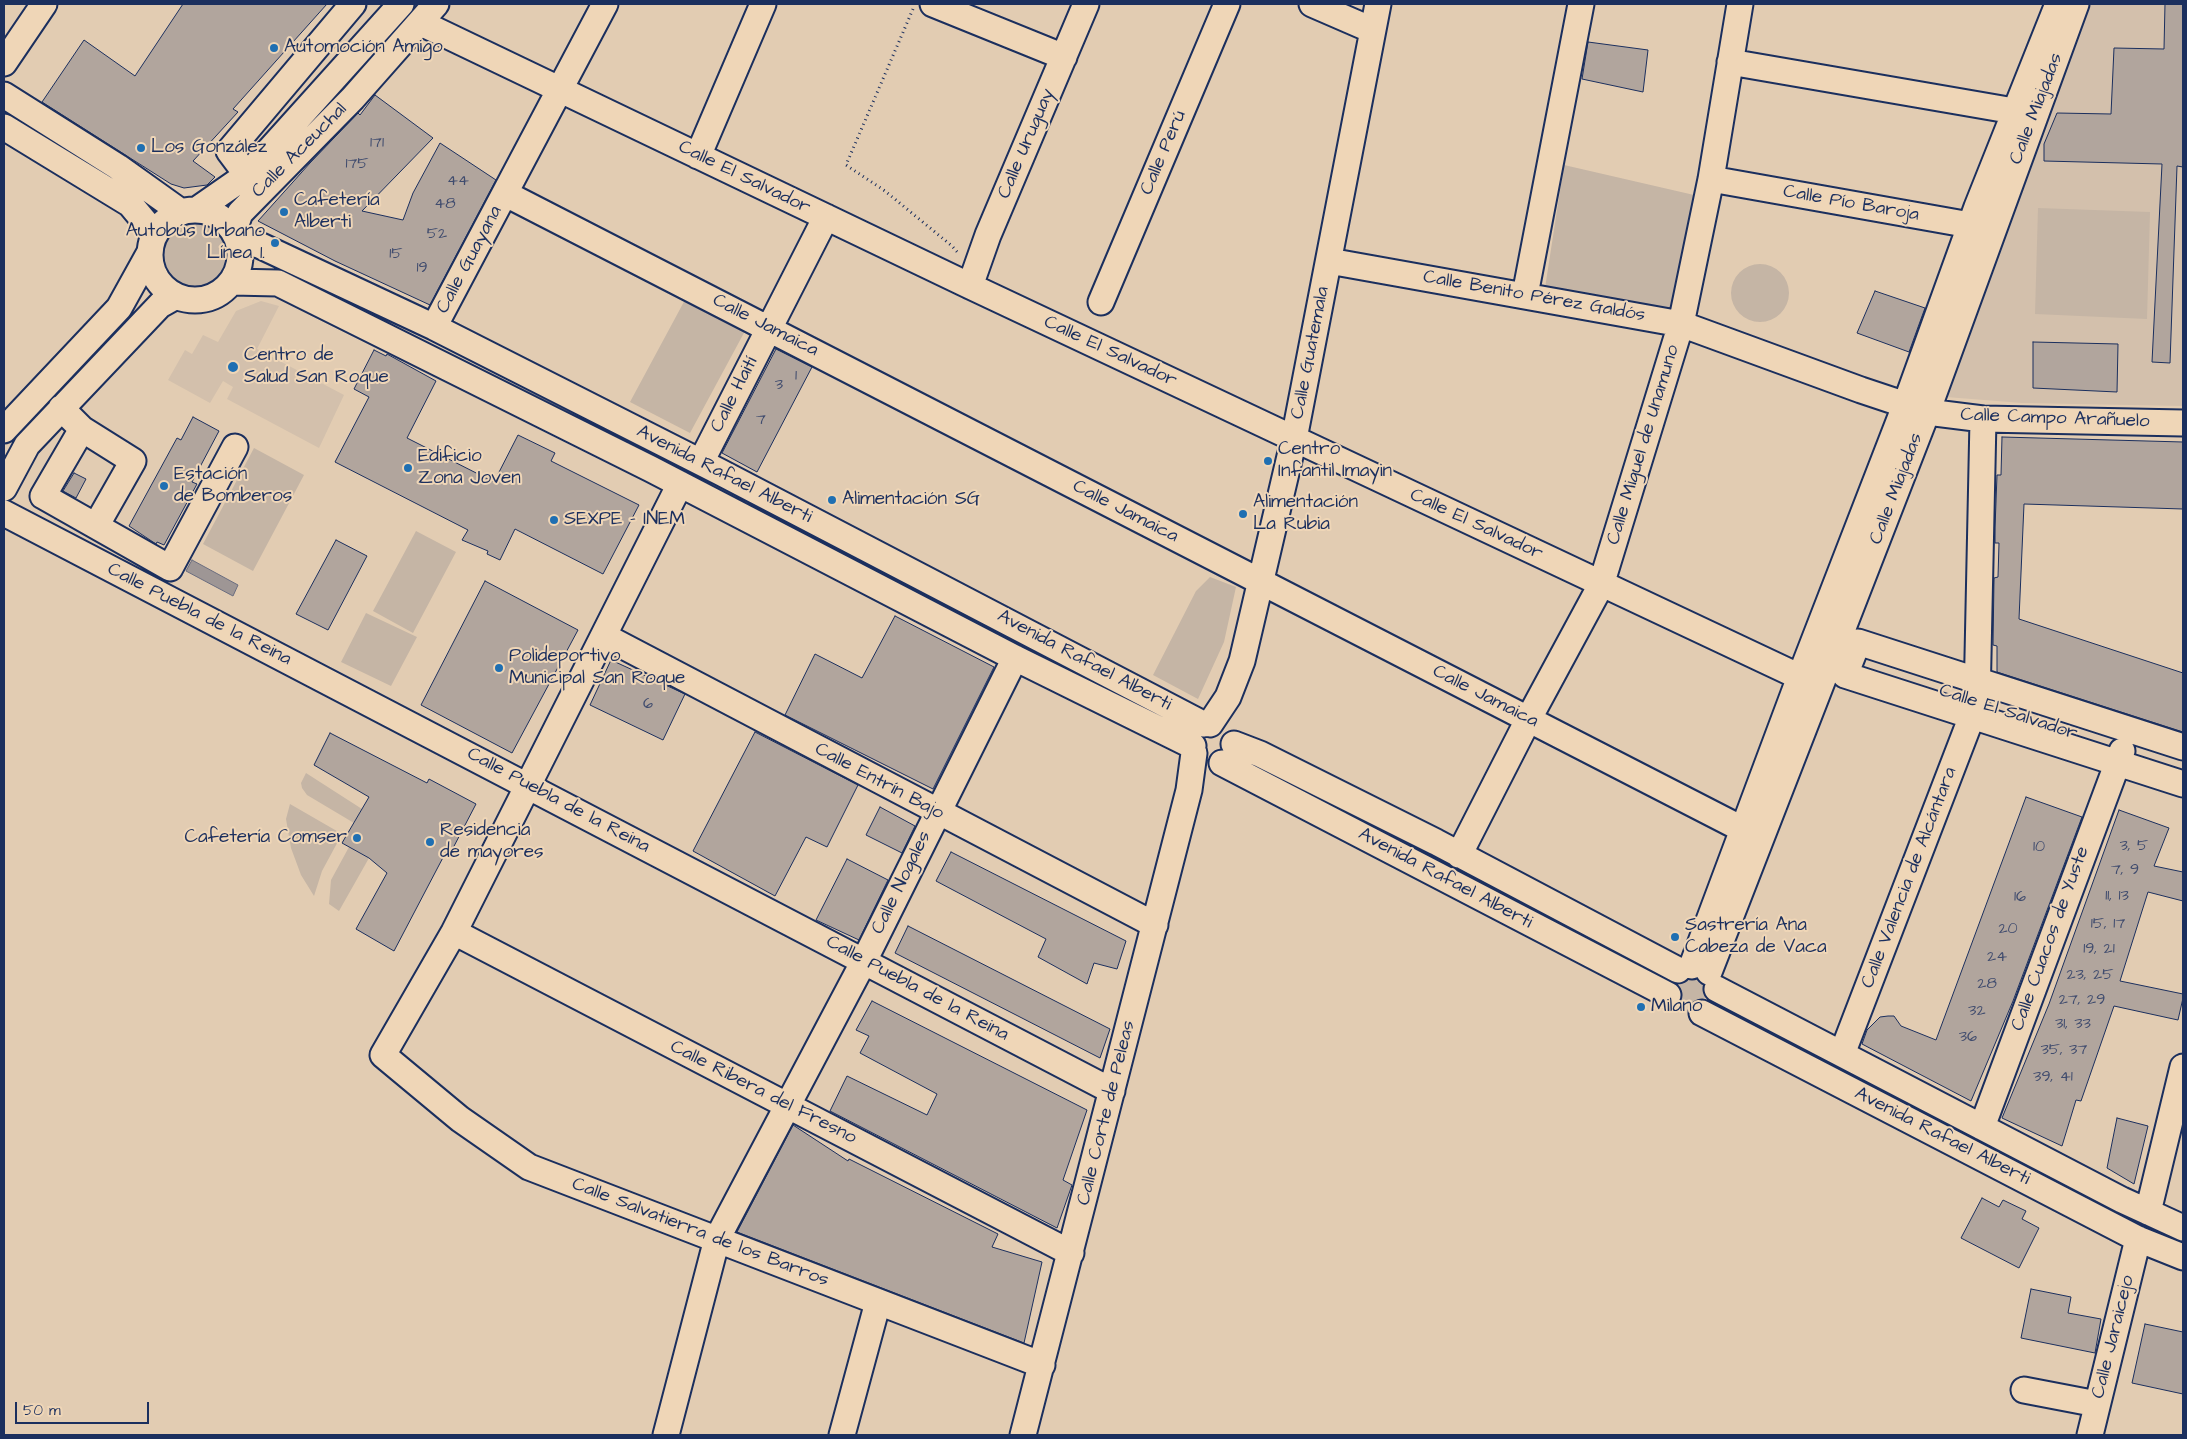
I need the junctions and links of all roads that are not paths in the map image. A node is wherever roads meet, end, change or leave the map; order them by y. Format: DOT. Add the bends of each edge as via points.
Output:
graph roads {
  1 [pos="44,4"];
  2 [pos="354,4"];
  3 [pos="401,4"];
  4 [pos="605,4"];
  5 [pos="764,4"];
  6 [pos="933,4"];
  7 [pos="1086,4"];
  8 [pos="1227,4"];
  9 [pos="1312,4"];
  10 [pos="1378,4"];
  11 [pos="1581,4"];
  12 [pos="1740,4"];
  13 [pos="2058,4"];
  14 [pos="2076,4"];
  15 [pos="429,13"];
  16 [pos="1372,30"];
  17 [pos="1064,57"];
  18 [pos="1730,62"];
  19 [pos="4,63"];
  20 [pos="333,79"];
  21 [pos="560,89"];
  22 [pos="4,95"];
  23 [pos="353,98"];
  24 [pos="2014,111"];
  25 [pos="4,127"];
  26 [pos="698,156"];
  27 [pos="247,175"];
  28 [pos="1711,179"];
  29 [pos="506,194"];
  30 [pos="190,211"];
  31 [pos="826,217"];
  32 [pos="1981,226"];
  33 [pos="232,230"];
  34 [pos="152,243"];
  35 [pos="1329,261"];
  36 [pos="972,280"];
  37 [pos="232,282"];
  38 [pos="169,290"];
  39 [pos="1525,295"];
  40 [pos="1101,302"];
  41 [pos="119,308"];
  42 [pos="1681,324"];
  43 [pos="434,327"];
  44 [pos="770,328"];
  45 [pos="61,408"];
  46 [pos="1916,409"];
  47 [pos="1983,419"];
  48 [pos="2183,423"];
  49 [pos="82,429"];
  50 [pos="4,430"];
  51 [pos="1294,439"];
  52 [pos="234,447"];
  53 [pos="701,462"];
  54 [pos="680,484"];
  55 [pos="4,488"];
  56 [pos="4,513"];
  57 [pos="96,526"];
  58 [pos="1260,582"];
  59 [pos="1601,585"];
  60 [pos="604,636"];
  61 [pos="1833,654"];
  62 [pos="1015,658"];
  63 [pos="1800,677"];
  64 [pos="1228,697"];
  65 [pos="1977,703"];
  66 [pos="1528,720"];
  67 [pos="1207,724"];
  68 [pos="2183,747"];
  69 [pos="1215,751"];
  70 [pos="2122,751"];
  71 [pos="2183,771"];
  72 [pos="2183,784"];
  73 [pos="528,785"];
  74 [pos="937,812"];
  75 [pos="1744,830"];
  76 [pos="1460,855"];
  77 [pos="1155,924"];
  78 [pos="454,932"];
  79 [pos="864,961"];
  80 [pos="1699,974"];
  81 [pos="1668,994"];
  82 [pos="1702,1012"];
  83 [pos="1842,1054"];
  84 [pos="2183,1066"];
  85 [pos="1112,1091"];
  86 [pos="787,1105"];
  87 [pos="1982,1126"];
  88 [pos="2148,1212"];
  89 [pos="2183,1228"];
  90 [pos="2138,1238"];
  91 [pos="717,1240"];
  92 [pos="1071,1253"];
  93 [pos="2183,1257"];
  94 [pos="878,1302"];
  95 [pos="1042,1365"];
  96 [pos="2024,1390"];
  97 [pos="2098,1404"];
  98 [pos="666,1435"];
  99 [pos="842,1435"];
  100 [pos="1023,1435"];
  101 [pos="2090,1435"];
  1 -- 19 [label="street"];
  2 -- 27 [label="street" via="229,151"];
  3 -- 20 [label="street, Calle Aceuchal"];
  4 -- 21 [label="street, Calle Guayana"];
  5 -- 26 [label="street"];
  6 -- 17 [label="street"];
  7 -- 17 [label="street, Calle Uruguay"];
  8 -- 40 [label="street, Calle Perú"];
  9 -- 16 [label="street"];
  10 -- 16 [label="street, Calle Guatemala"];
  11 -- 39 [label="street"];
  12 -- 18 [label="street, Calle Miguel de Unamuno"];
  13 -- 24 [label="street, Calle Miajadas"];
  14 -- 32 [label="street, Calle Miajadas"];
  15 -- 21 [label="street, Calle El Salvador"];
  15 -- 23 [label="street, Calle Aceuchal"];
  16 -- 35 [label="street, Calle Guatemala"];
  17 -- 36 [label="street, Calle Uruguay"];
  18 -- 24 [label="street"];
  18 -- 28 [label="street, Calle Miguel de Unamuno"];
  20 -- 23 [label="street, Calle Aceuchal"];
  20 -- 27 [label="street, Calle Aceuchal"];
  21 -- 26 [label="street, Calle El Salvador"];
  21 -- 29 [label="street, Calle Guayana"];
  22 -- 30 [label="street"];
  23 -- 33 [label="street, Calle Aceuchal" via="240,212"];
  24 -- 32 [label="street, Calle Miajadas"];
  25 -- 34 [label="street" via="130,204"];
  26 -- 31 [label="street, Calle El Salvador"];
  27 -- 30 [label="street, Calle Aceuchal"];
  27 -- 33 [label="street, Calle Aceuchal" via="236,193"];
  28 -- 32 [label="street, Calle Pío Baroja"];
  28 -- 42 [label="street, Calle Miguel de Unamuno"];
  29 -- 43 [label="street, Calle Guayana"];
  29 -- 44 [label="street, Calle Jamaica"];
  30 -- 33 [label="street" via="208,211"];
  30 -- 34 [label="street" via="170,217"];
  31 -- 36 [label="street, Calle El Salvador"];
  31 -- 44 [label="street, Calle Haití"];
  32 -- 46 [label="street, Calle Miajadas"];
  33 -- 37 [label="street" via="241,254 239,269"];
  33 -- 43 [label="street, Avenida Rafael Alberti"];
  34 -- 38 [label="street" via="153,270"];
  34 -- 41 [label="street"];
  35 -- 39 [label="street, Calle Benito Pérez Galdós"];
  35 -- 51 [label="street, Calle Guatemala"];
  36 -- 51 [label="street, Calle El Salvador"];
  37 -- 38 [label="street" via="221,293 206,299 190,300"];
  37 -- 54 [label="street, Avenida Rafael Alberti" via="278,283 542,427"];
  38 -- 41 [label="street"];
  38 -- 45 [label="street" via="160,306"];
  39 -- 42 [label="street, Calle Benito Pérez Galdós"];
  41 -- 50 [label="street"];
  42 -- 46 [label="street, Calle Benito Pérez Galdós"];
  42 -- 59 [label="street, Calle Miguel de Unamuno"];
  43 -- 53 [label="street, Avenida Rafael Alberti"];
  44 -- 53 [label="street, Calle Haití"];
  44 -- 58 [label="street, Calle Jamaica"];
  45 -- 49 [label="street"];
  45 -- 55 [label="street" via="27,445"];
  46 -- 47 [label="street, Calle Campo Arañuelo"];
  46 -- 61 [label="street, Calle Miajadas"];
  46 -- 63 [label="street, Calle Miajadas"];
  47 -- 48 [label="street, Calle Campo Arañuelo"];
  47 -- 65 [label="street, Calle Valencia de Alcántara"];
  49 -- 57 [label="street" via="133,461"];
  49 -- 57 [label="street" via="43,496"];
  51 -- 58 [label="street, Calle Guatemala"];
  51 -- 59 [label="street, Calle El Salvador"];
  52 -- 57 [label="street" via="170,568"];
  53 -- 67 [label="street, Avenida Rafael Alberti"];
  54 -- 60 [label="street"];
  54 -- 62 [label="street, Avenida Rafael Alberti"];
  56 -- 73 [label="street, Calle Puebla de la Reina"];
  58 -- 64 [label="street, Calle Guatemala" via="1242,661"];
  58 -- 66 [label="street, Calle Jamaica"];
  59 -- 63 [label="street, Calle El Salvador"];
  59 -- 66 [label="street, Calle Miguel de Unamuno"];
  60 -- 73 [label="street"];
  60 -- 74 [label="street, Calle Entrín Bajo"];
  61 -- 65 [label="street, Calle El Salvador"];
  61 -- 80 [label="street, Calle Miajadas"];
  62 -- 69 [label="street, Avenida Rafael Alberti"];
  62 -- 74 [label="street, Calle Nogales"];
  63 -- 75 [label="street, Calle Miajadas"];
  64 -- 67 [label="street, Calle Guatemala"];
  64 -- 69 [label="street, Calle Guatemala"];
  65 -- 70 [label="street, Calle El Salvador"];
  65 -- 83 [label="street, Calle Valencia de Alcántara"];
  66 -- 75 [label="street, Calle Jamaica"];
  66 -- 76 [label="street, Calle Miguel de Unamuno"];
  67 -- 69 [label="street, Calle Guatemala" via="1193,739"];
  68 -- 72 [label="street" via="1858,642 1845,675"];
  69 -- 76 [label="street, Avenida Rafael Alberti" via="1260,754"];
  69 -- 77 [label="street, Calle Corte de Peleas" via="1189,790"];
  69 -- 81 [label="street, Avenida Rafael Alberti"];
  70 -- 71 [label="street, Calle El Salvador"];
  70 -- 87 [label="street, Calle Cuacos de Yuste"];
  73 -- 78 [label="street"];
  73 -- 79 [label="street, Calle Puebla de la Reina"];
  74 -- 77 [label="street, Calle Entrín Bajo"];
  74 -- 79 [label="street, Calle Nogales"];
  75 -- 80 [label="street, Calle Miajadas"];
  76 -- 80 [label="street, Avenida Rafael Alberti"];
  77 -- 85 [label="street, Calle Corte de Peleas"];
  78 -- 86 [label="street, Calle Ribera del Fresno"];
  78 -- 91 [label="street, Calle Salvatierra de los Barros" via="383,1055 460,1119 530,1167"];
  79 -- 85 [label="street, Calle Puebla de la Reina"];
  79 -- 86 [label="street, Calle Nogales"];
  80 -- 81 [label="street" via="1670,981"];
  80 -- 82 [label="street" via="1713,1003"];
  80 -- 83 [label="street, Avenida Rafael Alberti"];
  81 -- 82 [label="street" via="1681,1012"];
  82 -- 90 [label="street, Avenida Rafael Alberti"];
  83 -- 87 [label="street, Avenida Rafael Alberti"];
  84 -- 88 [label="street"];
  85 -- 92 [label="street, Calle Corte de Peleas"];
  86 -- 91 [label="street, Calle Nogales"];
  86 -- 92 [label="street, Calle Ribera del Fresno"];
  87 -- 88 [label="street, Avenida Rafael Alberti"];
  88 -- 89 [label="street, Avenida Rafael Alberti"];
  90 -- 93 [label="street, Avenida Rafael Alberti"];
  90 -- 97 [label="street, Calle Jaraicejo"];
  91 -- 94 [label="street, Calle Salvatierra de los Barros"];
  91 -- 98 [label="street, Calle Nogales"];
  92 -- 95 [label="street, Calle Corte de Peleas"];
  94 -- 95 [label="street, Calle Salvatierra de los Barros"];
  94 -- 99 [label="street"];
  95 -- 100 [label="street, Calle Corte de Peleas"];
  96 -- 97 [label="street"];
  97 -- 101 [label="street, Calle Jaraicejo"];
}
